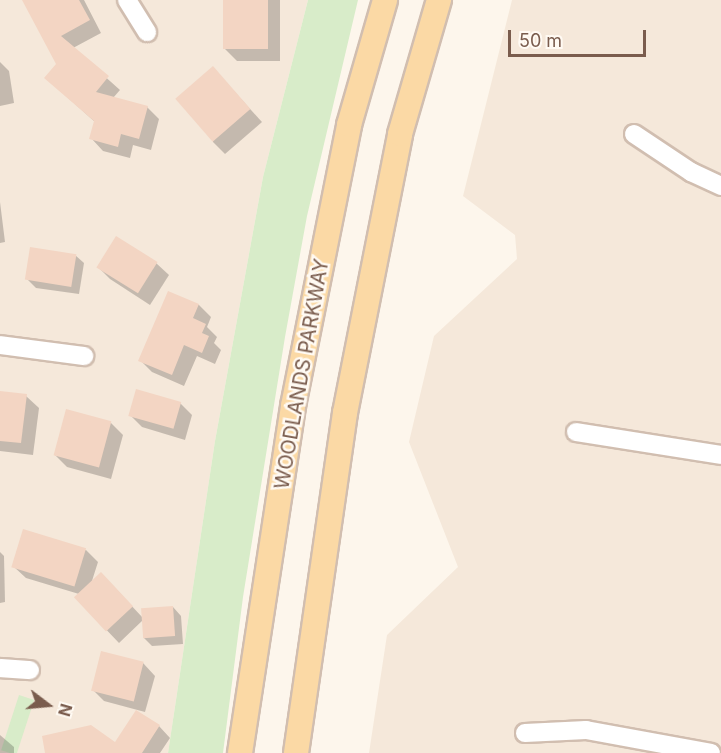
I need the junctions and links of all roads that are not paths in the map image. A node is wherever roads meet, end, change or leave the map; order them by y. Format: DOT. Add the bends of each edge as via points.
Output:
graph roads {
  1 [pos="127,0"];
  2 [pos="385,0"];
  3 [pos="439,0"];
  4 [pos="147,32"];
  5 [pos="634,134"];
  6 [pos="721,186"];
  7 [pos="0,345"];
  8 [pos="84,356"];
  9 [pos="576,432"];
  10 [pos="721,455"];
  11 [pos="0,668"];
  12 [pos="30,670"];
  13 [pos="525,733"];
  14 [pos="240,753"];
  15 [pos="296,753"];
  16 [pos="711,753"];
  1 -- 4 [label="street"];
  2 -- 14 [label="main road, WOODLANDS PARKWAY" via="349,125 293,406"];
  3 -- 15 [label="main road" via="400,134 345,413"];
  5 -- 6 [label="street" via="691,172"];
  7 -- 8 [label="street"];
  9 -- 10 [label="street"];
  11 -- 12 [label="street"];
  13 -- 16 [label="street" via="586,730"];
}
